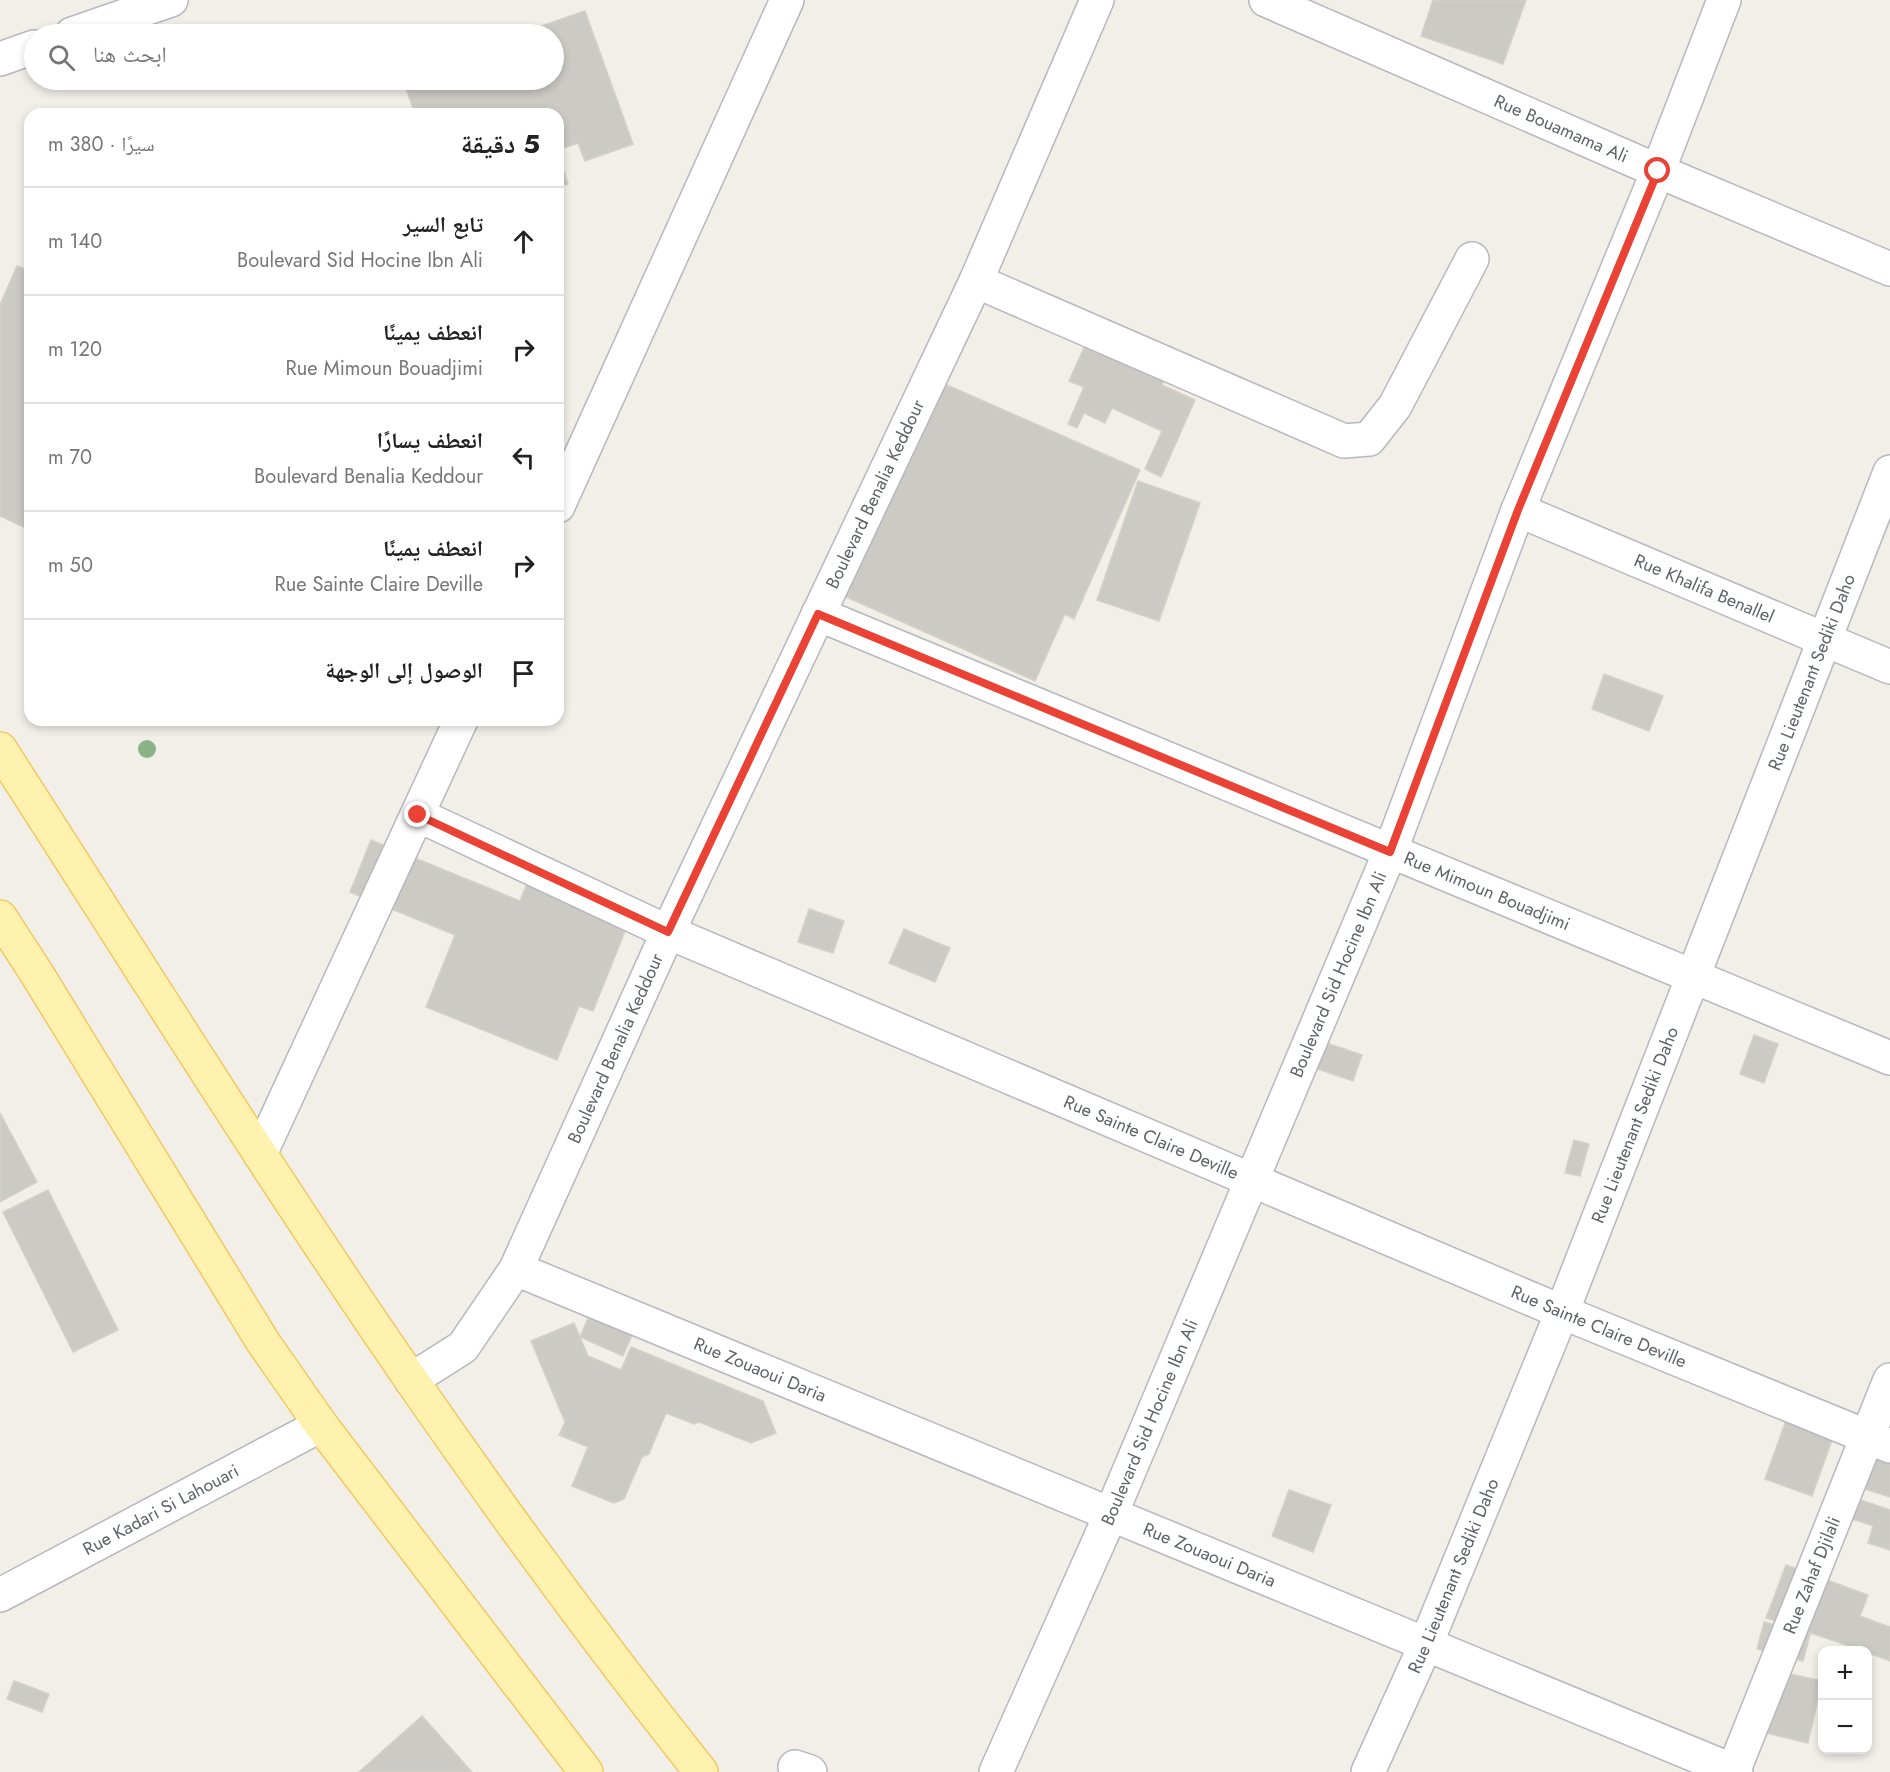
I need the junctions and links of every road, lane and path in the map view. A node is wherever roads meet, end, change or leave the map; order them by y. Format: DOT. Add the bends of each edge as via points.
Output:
graph roads {
  1 [pos="171,0"];
  2 [pos="788,0"];
  3 [pos="1097,0"];
  4 [pos="1266,0"];
  5 [pos="1724,0"];
  6 [pos="101,24"];
  7 [pos="24,51"];
  8 [pos="0,59"];
  9 [pos="1658,171"];
  10 [pos="1472,259"];
  11 [pos="1890,269"];
  12 [pos="976,281"];
  13 [pos="1890,472"];
  14 [pos="564,493"];
  15 [pos="1518,510"];
  16 [pos="818,614"];
  17 [pos="1824,640"];
  18 [pos="1890,667"];
  19 [pos="458,726"];
  20 [pos="0,749"];
  21 [pos="418,815"];
  22 [pos="1390,852"];
  23 [pos="0,917"];
  24 [pos="668,932"];
  25 [pos="1692,976"];
  26 [pos="1890,1058"];
  27 [pos="260,1154"];
  28 [pos="1252,1180"];
  29 [pos="516,1269"];
  30 [pos="1562,1312"];
  31 [pos="411,1380"];
  32 [pos="1890,1380"];
  33 [pos="321,1425"];
  34 [pos="1879,1442"];
  35 [pos="1111,1514"];
  36 [pos="0,1595"];
  37 [pos="1426,1644"];
  38 [pos="586,1772"];
  39 [pos="700,1772"];
  40 [pos="996,1772"];
  41 [pos="1368,1772"];
  42 [pos="1734,1772"];
  1 -- 6 [label="street"];
  2 -- 14 [label="street"];
  3 -- 12 [label="street, Boulevard Benalia Keddour"];
  4 -- 9 [label="street, Rue Bouamama Ali"];
  5 -- 9 [label="street, Boulevard Sid Hocine Ibn Ali"];
  7 -- 8 [label="street"];
  9 -- 11 [label="street, Rue Bouamama Ali"];
  9 -- 15 [label="street, Boulevard Sid Hocine Ibn Ali"];
  10 -- 12 [label="street" via="1395,406 1369,439 1344,441"];
  12 -- 16 [label="street, Boulevard Benalia Keddour"];
  13 -- 17 [label="street, Rue Lieutenant Sediki Daho"];
  15 -- 17 [label="street, Rue Khalifa Benallel"];
  15 -- 22 [label="street, Boulevard Sid Hocine Ibn Ali"];
  16 -- 22 [label="street, Rue Mimoun Bouadjimi"];
  16 -- 24 [label="street, Boulevard Benalia Keddour"];
  17 -- 18 [label="street, Rue Khalifa Benallel"];
  17 -- 25 [label="street, Rue Lieutenant Sediki Daho"];
  19 -- 21 [label="street"];
  20 -- 27 [label="main road"];
  21 -- 24 [label="street, Rue Sainte Claire Deville"];
  21 -- 27 [label="street"];
  22 -- 25 [label="street, Rue Mimoun Bouadjimi"];
  22 -- 28 [label="street, Boulevard Sid Hocine Ibn Ali"];
  23 -- 33 [label="main road" via="263,1342"];
  24 -- 28 [label="street, Rue Sainte Claire Deville"];
  24 -- 29 [label="street, Boulevard Benalia Keddour"];
  25 -- 26 [label="street, Rue Mimoun Bouadjimi"];
  25 -- 30 [label="street, Rue Lieutenant Sediki Daho"];
  27 -- 31 [label="main road"];
  28 -- 30 [label="street, Rue Sainte Claire Deville"];
  28 -- 35 [label="street, Boulevard Sid Hocine Ibn Ali"];
  29 -- 31 [label="street, Boulevard Benalia Keddour" via="464,1347"];
  29 -- 35 [label="street, Rue Zouaoui Daria"];
  30 -- 34 [label="street, Rue Sainte Claire Deville"];
  30 -- 37 [label="street, Rue Lieutenant Sediki Daho"];
  31 -- 39 [label="main road" via="496,1501"];
  32 -- 34 [label="street, Rue Zahaf Djilali"];
  33 -- 36 [label="street, Rue Kadari Si Lahouari"];
  33 -- 38 [label="main road"];
  34 -- 42 [label="street, Rue Zahaf Djilali"];
  35 -- 37 [label="street, Rue Zouaoui Daria"];
  35 -- 40 [label="street, Boulevard Sid Hocine Ibn Ali"];
  37 -- 41 [label="street, Rue Lieutenant Sediki Daho"];
  37 -- 42 [label="street, Rue Zouaoui Daria"];
}
